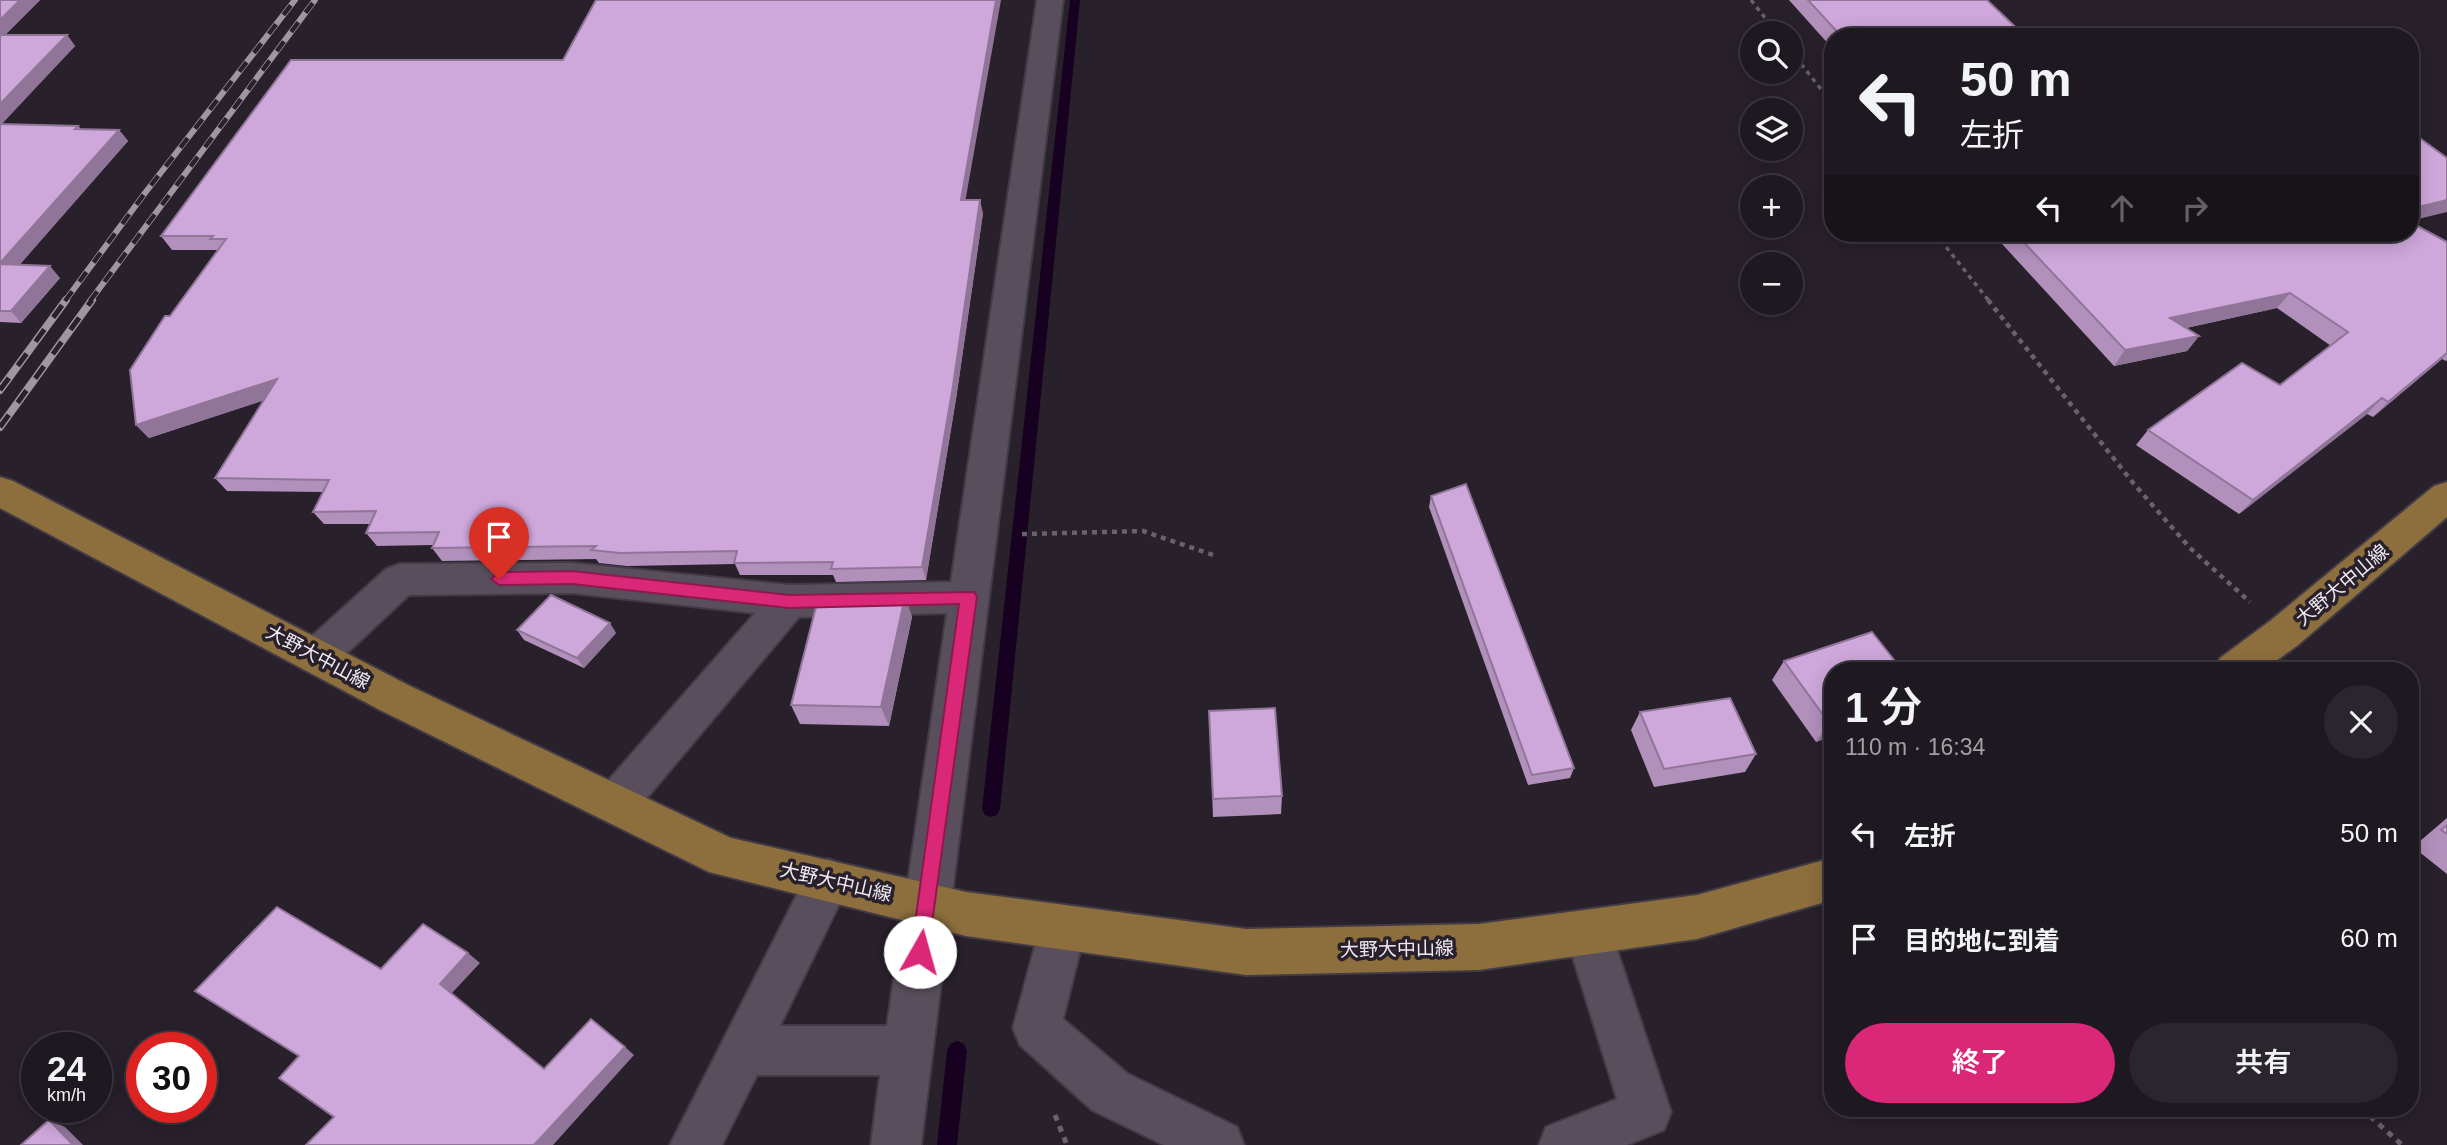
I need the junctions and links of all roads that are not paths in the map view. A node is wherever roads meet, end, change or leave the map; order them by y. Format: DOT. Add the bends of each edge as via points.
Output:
graph roads {
  1 [pos="1050,0"];
  2 [pos="0,491"];
  3 [pos="2447,496"];
  4 [pos="968,597"];
  5 [pos="789,601"];
  6 [pos="316,657"];
  7 [pos="2245,662"];
  8 [pos="615,804"];
  9 [pos="828,880"];
  10 [pos="1824,881"];
  11 [pos="927,903"];
  12 [pos="1063,927"];
  13 [pos="1588,932"];
  14 [pos="743,1050"];
  15 [pos="908,1051"];
  16 [pos="695,1145"];
  17 [pos="896,1145"];
  18 [pos="1219,1145"];
  19 [pos="1564,1145"];
  1 -- 4 [label="street"];
  2 -- 6 [label="main road, 大野大中山線"];
  3 -- 7 [label="main road, 大野大中山線"];
  4 -- 5 [label="street"];
  4 -- 11 [label="street"];
  5 -- 6 [label="street" via="572,578 400,580"];
  5 -- 8 [label="street"];
  6 -- 8 [label="main road, 大野大中山線"];
  8 -- 9 [label="main road, 大野大中山線" via="726,857"];
  9 -- 11 [label="main road, 大野大中山線"];
  9 -- 14 [label="street"];
  10 -- 13 [label="main road, 大野大中山線" via="1697,917"];
  11 -- 12 [label="main road, 大野大中山線" via="965,914"];
  11 -- 15 [label="street"];
  12 -- 13 [label="main road, 大野大中山線" via="1246,952 1479,947"];
  12 -- 18 [label="street" via="1037,1028 1110,1091"];
  13 -- 19 [label="street" via="1646,1112"];
  14 -- 15 [label="street"];
  14 -- 16 [label="street"];
  15 -- 17 [label="street"];
}
